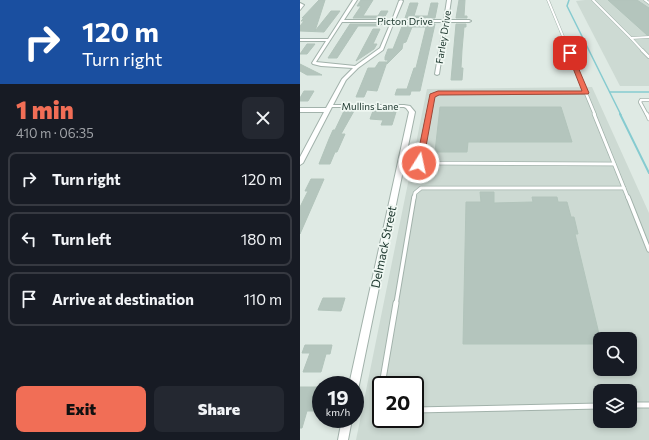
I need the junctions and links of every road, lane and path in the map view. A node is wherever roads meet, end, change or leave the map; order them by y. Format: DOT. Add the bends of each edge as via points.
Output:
graph roads {
  1 [pos="449,0"];
  2 [pos="548,0"];
  3 [pos="593,0"];
  4 [pos="645,0"];
  5 [pos="354,1"];
  6 [pos="401,1"];
  7 [pos="649,3"];
  8 [pos="300,4"];
  9 [pos="300,9"];
  10 [pos="341,21"];
  11 [pos="393,21"];
  12 [pos="446,21"];
  13 [pos="470,21"];
  14 [pos="649,37"];
  15 [pos="631,38"];
  16 [pos="300,40"];
  17 [pos="328,40"];
  18 [pos="649,57"];
  19 [pos="356,67"];
  20 [pos="437,74"];
  21 [pos="586,93"];
  22 [pos="649,100"];
  23 [pos="328,108"];
  24 [pos="411,109"];
  25 [pos="300,110"];
  26 [pos="649,119"];
  27 [pos="300,163"];
  28 [pos="614,164"];
  29 [pos="624,188"];
  30 [pos="649,250"];
  31 [pos="356,376"];
  32 [pos="384,376"];
  33 [pos="637,405"];
  34 [pos="649,405"];
  35 [pos="593,406"];
  36 [pos="424,410"];
  37 [pos="345,428"];
  38 [pos="343,440"];
  1 -- 12 [label="street, Farley Drive"];
  2 -- 21 [label="lane"];
  3 -- 15 [label="lane"];
  4 -- 7 [label="lane"];
  5 -- 10 [label="street"];
  6 -- 11 [label="street"];
  8 -- 9 [label="street"];
  10 -- 11 [label="street, Picton Drive"];
  10 -- 17 [label="street"];
  11 -- 12 [label="street, Picton Drive"];
  11 -- 19 [label="street" via="382,49"];
  12 -- 13 [label="street, Picton Drive"];
  12 -- 20 [label="street, Farley Drive"];
  14 -- 15 [label="lane"];
  15 -- 18 [label="lane"];
  16 -- 17 [label="street"];
  17 -- 19 [label="street" via="314,63"];
  19 -- 23 [label="street" via="344,79"];
  21 -- 28 [label="lane"];
  21 -- 28 [label="lane" via="438,93 432,96 419,163"];
  22 -- 26 [label="lane" via="640,102"];
  23 -- 24 [label="street, Mullins Lane" via="404,106"];
  23 -- 25 [label="street, Mullins Lane"];
  23 -- 27 [label="street"];
  24 -- 31 [label="street, Delmack Street" via="413,115"];
  28 -- 29 [label="lane"];
  29 -- 30 [label="lane"];
  29 -- 32 [label="lane" via="421,188 415,193"];
  33 -- 34 [label="lane"];
  35 -- 36 [label="lane"];
  37 -- 38 [label="street"];
}
